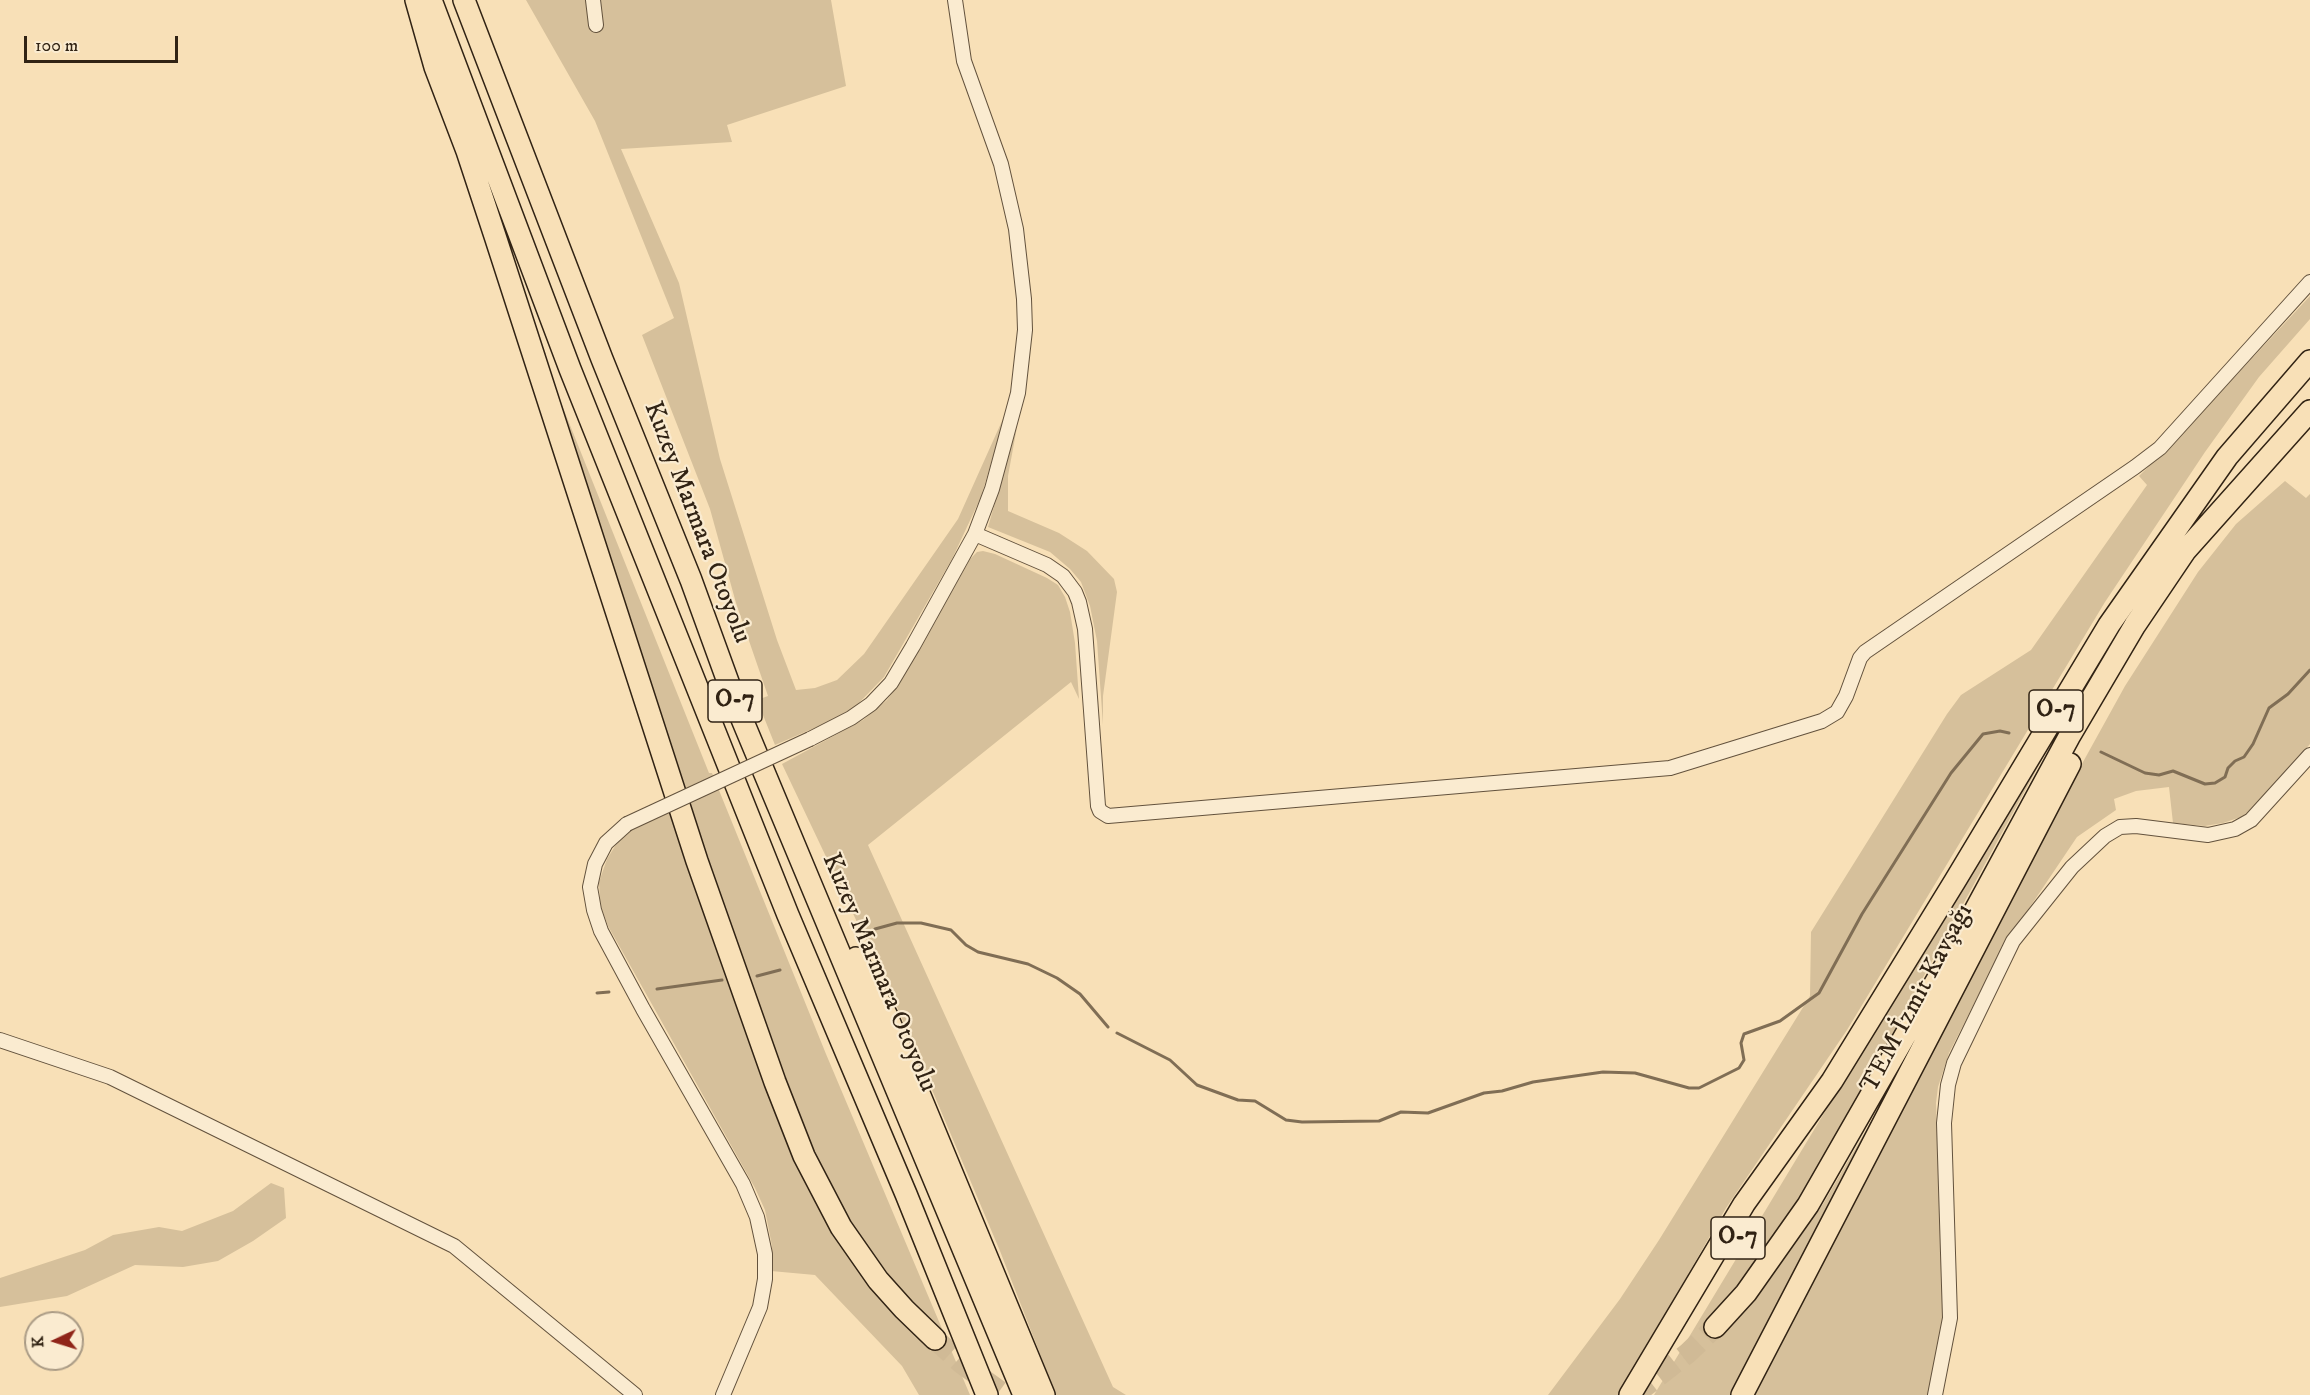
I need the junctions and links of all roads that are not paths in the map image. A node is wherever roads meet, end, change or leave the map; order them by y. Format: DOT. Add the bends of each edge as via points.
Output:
graph roads {
  1 [pos="416,0"];
  2 [pos="431,0"];
  3 [pos="464,0"];
  4 [pos="593,0"];
  5 [pos="955,0"];
  6 [pos="596,25"];
  7 [pos="2310,282"];
  8 [pos="2310,361"];
  9 [pos="2310,411"];
  10 [pos="975,534"];
  11 [pos="2135,625"];
  12 [pos="2310,755"];
  13 [pos="802,860"];
  14 [pos="0,1040"];
  15 [pos="1832,1081"];
  16 [pos="1715,1327"];
  17 [pos="935,1339"];
  18 [pos="635,1395"];
  19 [pos="723,1395"];
  20 [pos="987,1395"];
  21 [pos="1024,1395"];
  22 [pos="1044,1395"];
  23 [pos="1630,1395"];
  24 [pos="1645,1395"];
  25 [pos="1742,1395"];
  26 [pos="1935,1395"];
  1 -- 17 [label="highway" via="697,861 775,1082 804,1156 841,1227 878,1280"];
  2 -- 20 [label="highway, O-7" via="570,369 684,656"];
  3 -- 13 [label="highway, Kuzey Marmara Otoyolu / O-7" via="740,712"];
  4 -- 6 [label="street"];
  5 -- 10 [label="street" via="964,61 1010,198 1024,299 1018,393 992,489"];
  7 -- 10 [label="street" via="2160,448 1865,652 1837,712 1822,721 1670,768 1108,816 1098,806 1084,629 1075,592 1063,576 1047,565"];
  8 -- 15 [label="highway, O-7" via="2227,457 2109,625"];
  9 -- 11 [label="highway, O-7" via="2185,551"];
  10 -- 19 [label="street, bridge" via="891,683 871,704 810,739 627,824 606,843 596,864 590,887 601,931 743,1184 757,1217 765,1254 760,1307"];
  11 -- 16 [label="highway" via="1808,1205 1746,1293"];
  11 -- 25 [label="highway, TEM İzmit Kavşağı / O-7" via="2107,697"];
  12 -- 26 [label="street" via="2251,820 2235,828 2208,835 2120,827 2073,867 2013,941 1954,1063 1948,1085 1944,1123 1950,1318"];
  13 -- 21 [label="highway, Kuzey Marmara Otoyolu / O-7"];
  13 -- 22 [label="highway" via="887,1016"];
  14 -- 18 [label="street" via="110,1077 454,1246"];
  15 -- 23 [label="highway" via="1744,1204"];
  15 -- 24 [label="highway, TEM İzmit Kavşağı / O-7"];
}
